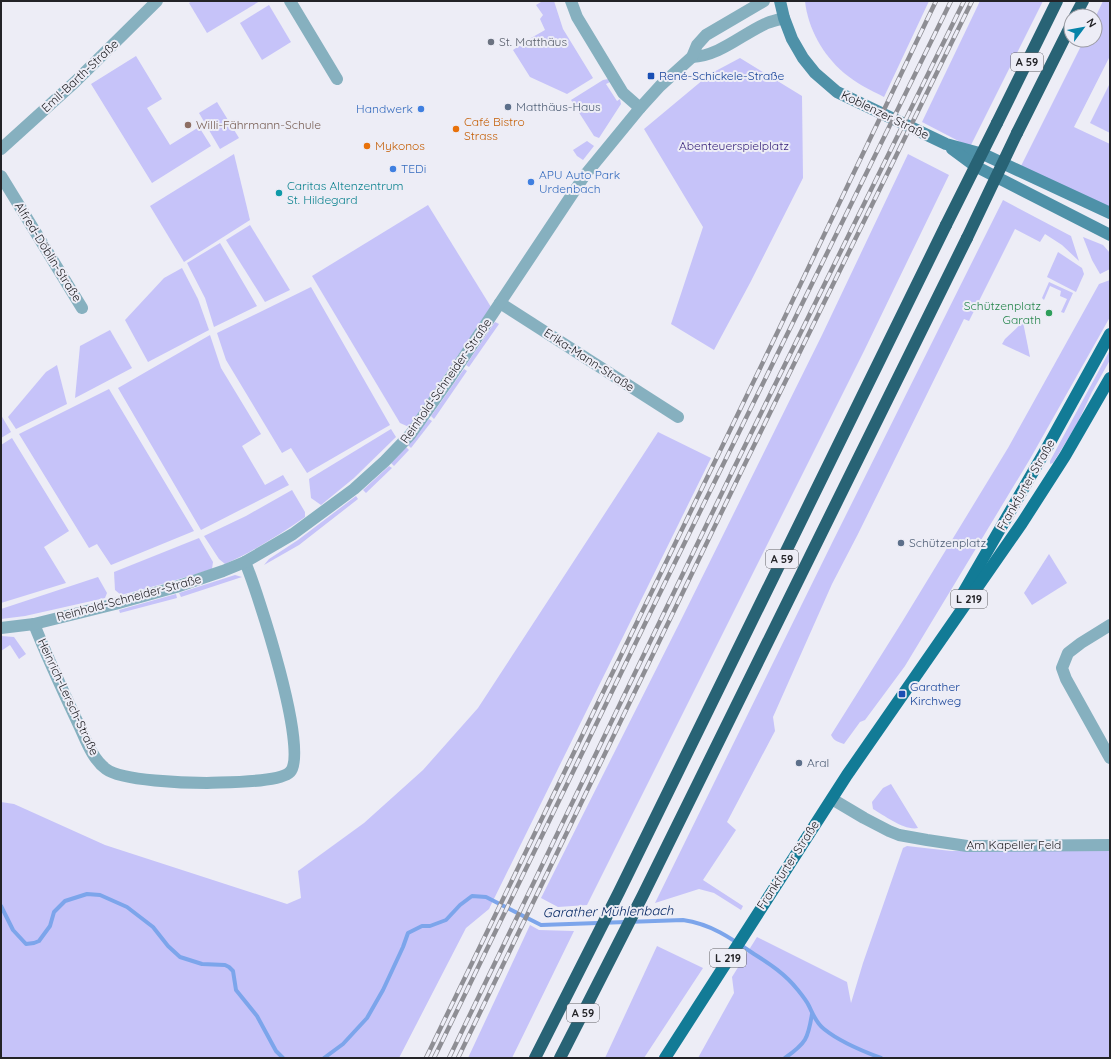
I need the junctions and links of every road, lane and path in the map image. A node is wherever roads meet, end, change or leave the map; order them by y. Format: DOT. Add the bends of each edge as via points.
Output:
graph roads {
  1 [pos="157,1"];
  2 [pos="290,1"];
  3 [pos="571,1"];
  4 [pos="764,1"];
  5 [pos="780,1"];
  6 [pos="1057,1"];
  7 [pos="784,18"];
  8 [pos="1063,41"];
  9 [pos="692,57"];
  10 [pos="337,79"];
  11 [pos="640,108"];
  12 [pos="946,144"];
  13 [pos="1,149"];
  14 [pos="1,176"];
  15 [pos="1110,213"];
  16 [pos="1105,233"];
  17 [pos="1110,241"];
  18 [pos="500,303"];
  19 [pos="82,308"];
  20 [pos="1110,334"];
  21 [pos="1110,378"];
  22 [pos="678,417"];
  23 [pos="245,562"];
  24 [pos="34,624"];
  25 [pos="1110,625"];
  26 [pos="1,628"];
  27 [pos="916,675"];
  28 [pos="1110,758"];
  29 [pos="832,799"];
  30 [pos="1110,845"];
  31 [pos="535,1058"];
  32 [pos="560,1058"];
  33 [pos="664,1058"];
  1 -- 13 [label="street, Emil-Barth-Straße" via="75,82"];
  2 -- 10 [label="street"];
  3 -- 11 [label="street" via="577,17 623,93"];
  4 -- 9 [label="street, Reinhold-Schneider-Straße" via="706,35 697,45"];
  5 -- 7 [label="main road, Koblenzer Straße"];
  6 -- 31 [label="highway, A 59, bridge"];
  7 -- 9 [label="street" via="767,23 702,57"];
  7 -- 12 [label="main road, Koblenzer Straße" via="803,58 815,73 837,92"];
  8 -- 32 [label="highway, A 59, bridge" via="643,895"];
  9 -- 11 [label="street, Reinhold-Schneider-Straße"];
  11 -- 18 [label="street, Reinhold-Schneider-Straße" via="585,175"];
  12 -- 15 [label="main road, Koblenzer Straße" via="983,154"];
  12 -- 16 [label="main road, Koblenzer Straße" via="975,166"];
  14 -- 19 [label="street, Alfred-Döblin-Straße"];
  16 -- 17 [label="main road"];
  18 -- 22 [label="street, Erika-Mann-Straße"];
  18 -- 23 [label="street, Reinhold-Schneider-Straße" via="425,414 398,448 354,489 317,517"];
  20 -- 27 [label="main road, Frankfurter Straße / L 219"];
  21 -- 27 [label="main road, Frankfurter Straße / L 219" via="1039,496"];
  23 -- 24 [label="street, Reinhold-Schneider-Straße" via="176,587"];
  23 -- 24 [label="street, Heinrich-Lersch-Straße" via="272,643 294,744 294,765 290,772 278,778 192,783 126,777 106,770 93,755"];
  24 -- 26 [label="street, Reinhold-Schneider-Straße"];
  25 -- 28 [label="street" via="1068,653 1062,668"];
  27 -- 29 [label="main road, Frankfurter Straße / L 219"];
  29 -- 30 [label="street, Am Kapeller Feld" via="899,835 940,842 994,847"];
  29 -- 33 [label="main road, Frankfurter Straße / L 219"];
}
